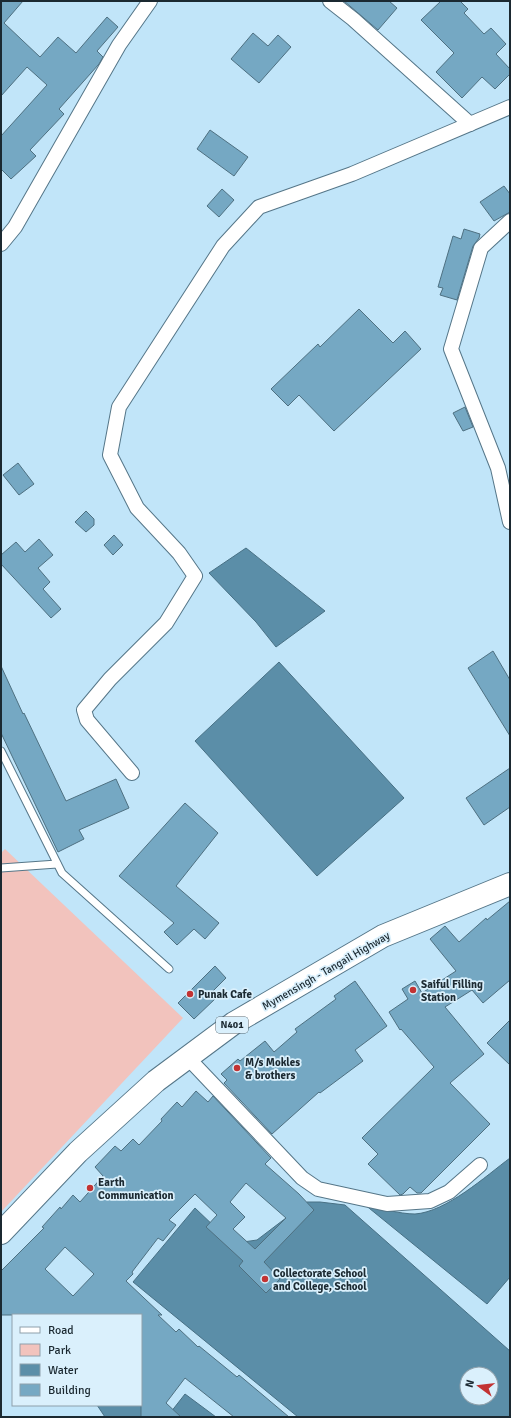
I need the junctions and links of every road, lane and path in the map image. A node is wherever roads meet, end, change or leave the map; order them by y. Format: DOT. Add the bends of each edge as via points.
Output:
graph roads {
  1 [pos="150,1"];
  2 [pos="330,1"];
  3 [pos="510,107"];
  4 [pos="470,124"];
  5 [pos="510,221"];
  6 [pos="1,244"];
  7 [pos="510,522"];
  8 [pos="1,751"];
  9 [pos="132,773"];
  10 [pos="58,864"];
  11 [pos="1,868"];
  12 [pos="510,884"];
  13 [pos="169,969"];
  14 [pos="188,1058"];
  15 [pos="480,1165"];
  16 [pos="1,1233"];
  1 -- 6 [label="street" via="119,45 15,227"];
  2 -- 4 [label="street"];
  3 -- 4 [label="street"];
  4 -- 9 [label="street" via="352,174 259,207 223,246 118,407 110,455 137,508 179,553 196,576 166,623 84,710 87,720"];
  5 -- 7 [label="street" via="481,248 451,349 498,468"];
  8 -- 10 [label="lane"];
  10 -- 11 [label="lane"];
  10 -- 13 [label="lane" via="62,873"];
  12 -- 14 [label="highway, Mymensingh - Tangail Highway / N401" via="383,936 234,1023"];
  14 -- 15 [label="street" via="302,1178 318,1189 387,1204 430,1201 449,1192"];
  14 -- 16 [label="highway, Mymensingh - Tangail Highway / N401" via="156,1081 78,1152"];
}
